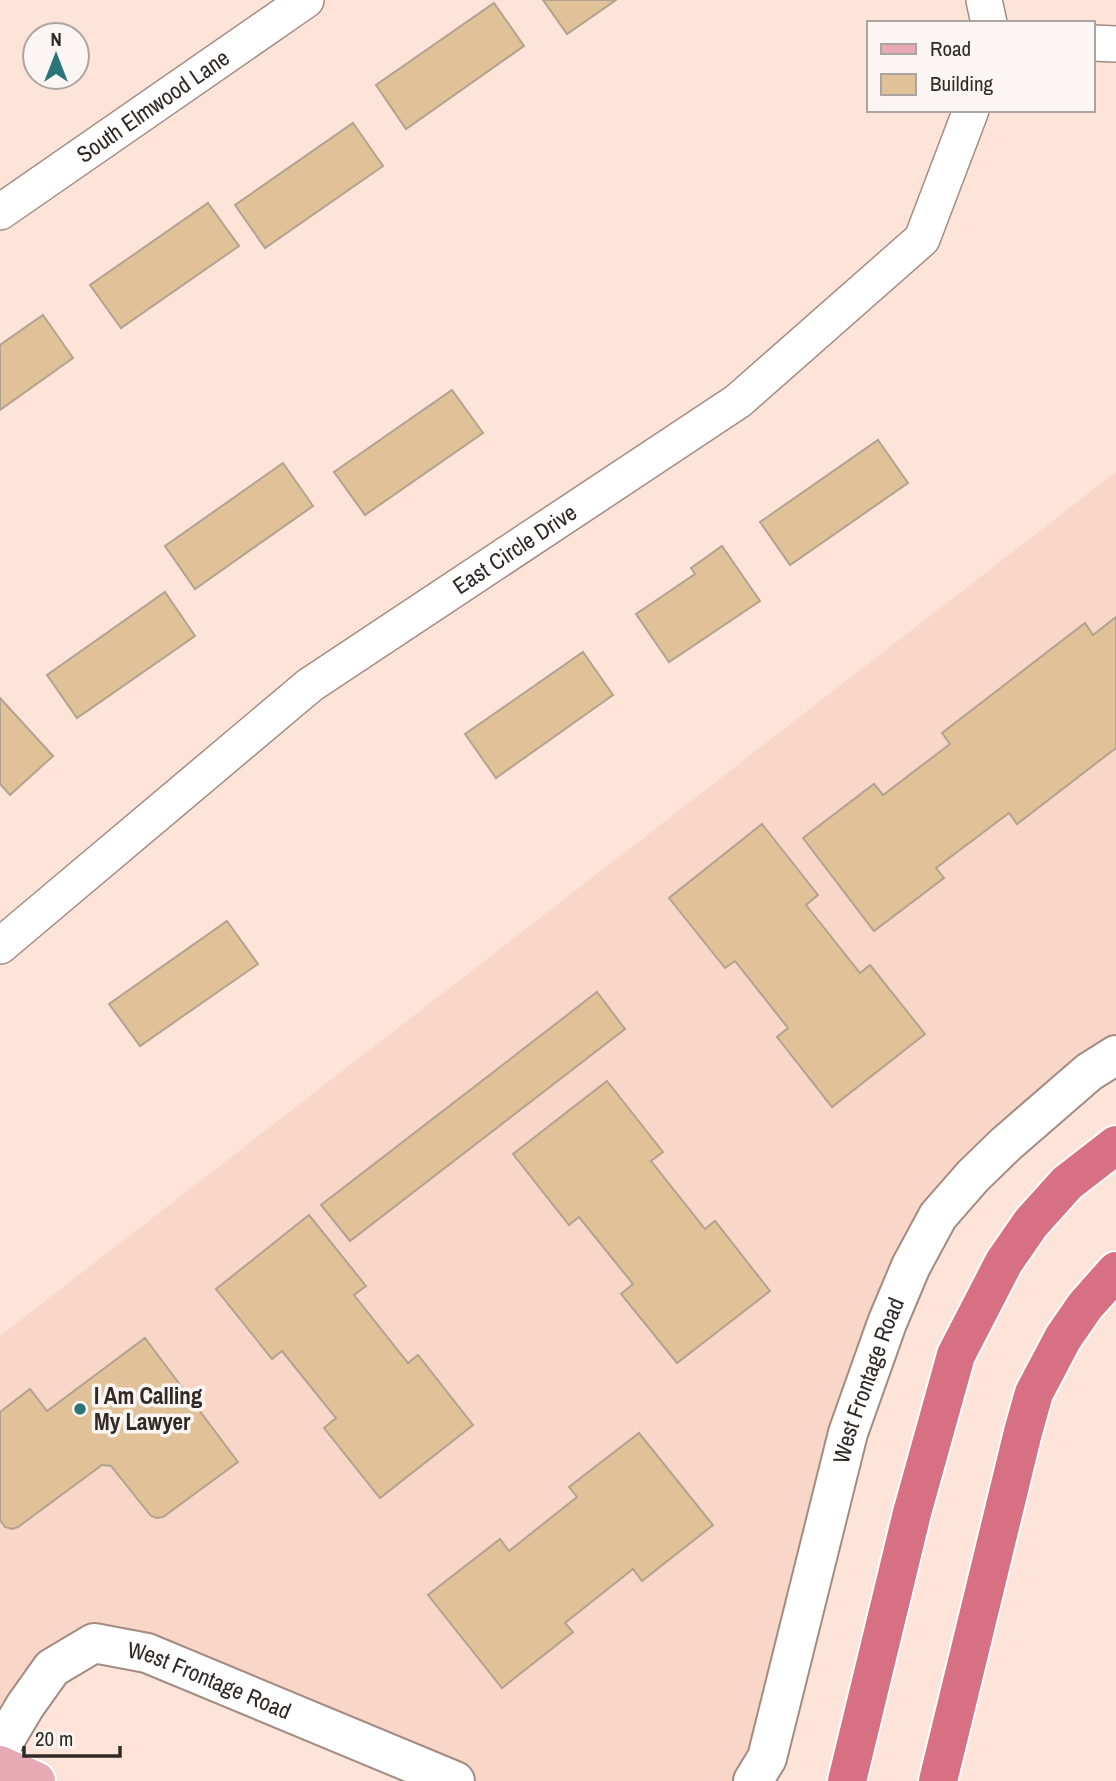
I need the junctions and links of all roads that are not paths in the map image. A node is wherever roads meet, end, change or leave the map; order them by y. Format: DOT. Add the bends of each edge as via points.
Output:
graph roads {
  1 [pos="306,0"];
  2 [pos="984,0"];
  3 [pos="989,21"];
  4 [pos="1095,43"];
  5 [pos="1116,44"];
  6 [pos="970,112"];
  7 [pos="0,212"];
  8 [pos="0,946"];
  9 [pos="1116,1055"];
  10 [pos="1116,1145"];
  11 [pos="1116,1271"];
  12 [pos="0,1748"];
  13 [pos="0,1765"];
  14 [pos="847,1779"];
  15 [pos="36,1781"];
  16 [pos="455,1781"];
  17 [pos="752,1781"];
  18 [pos="938,1781"];
  1 -- 7 [label="street, South Elmwood Lane"];
  2 -- 3 [label="street"];
  4 -- 5 [label="street"];
  6 -- 8 [label="street, East Circle Drive" via="922,239 738,401 310,685"];
  9 -- 17 [label="street, West Frontage Road" via="1089,1072 973,1176 938,1216 911,1266 848,1433 767,1758"];
  10 -- 14 [label="highway" via="1067,1183 1031,1223 1004,1262 956,1355"];
  11 -- 18 [label="highway" via="1063,1338 1034,1394"];
  12 -- 16 [label="street, West Frontage Road" via="52,1668 94,1643 147,1653"];
  13 -- 15 [label="main road"];
}
